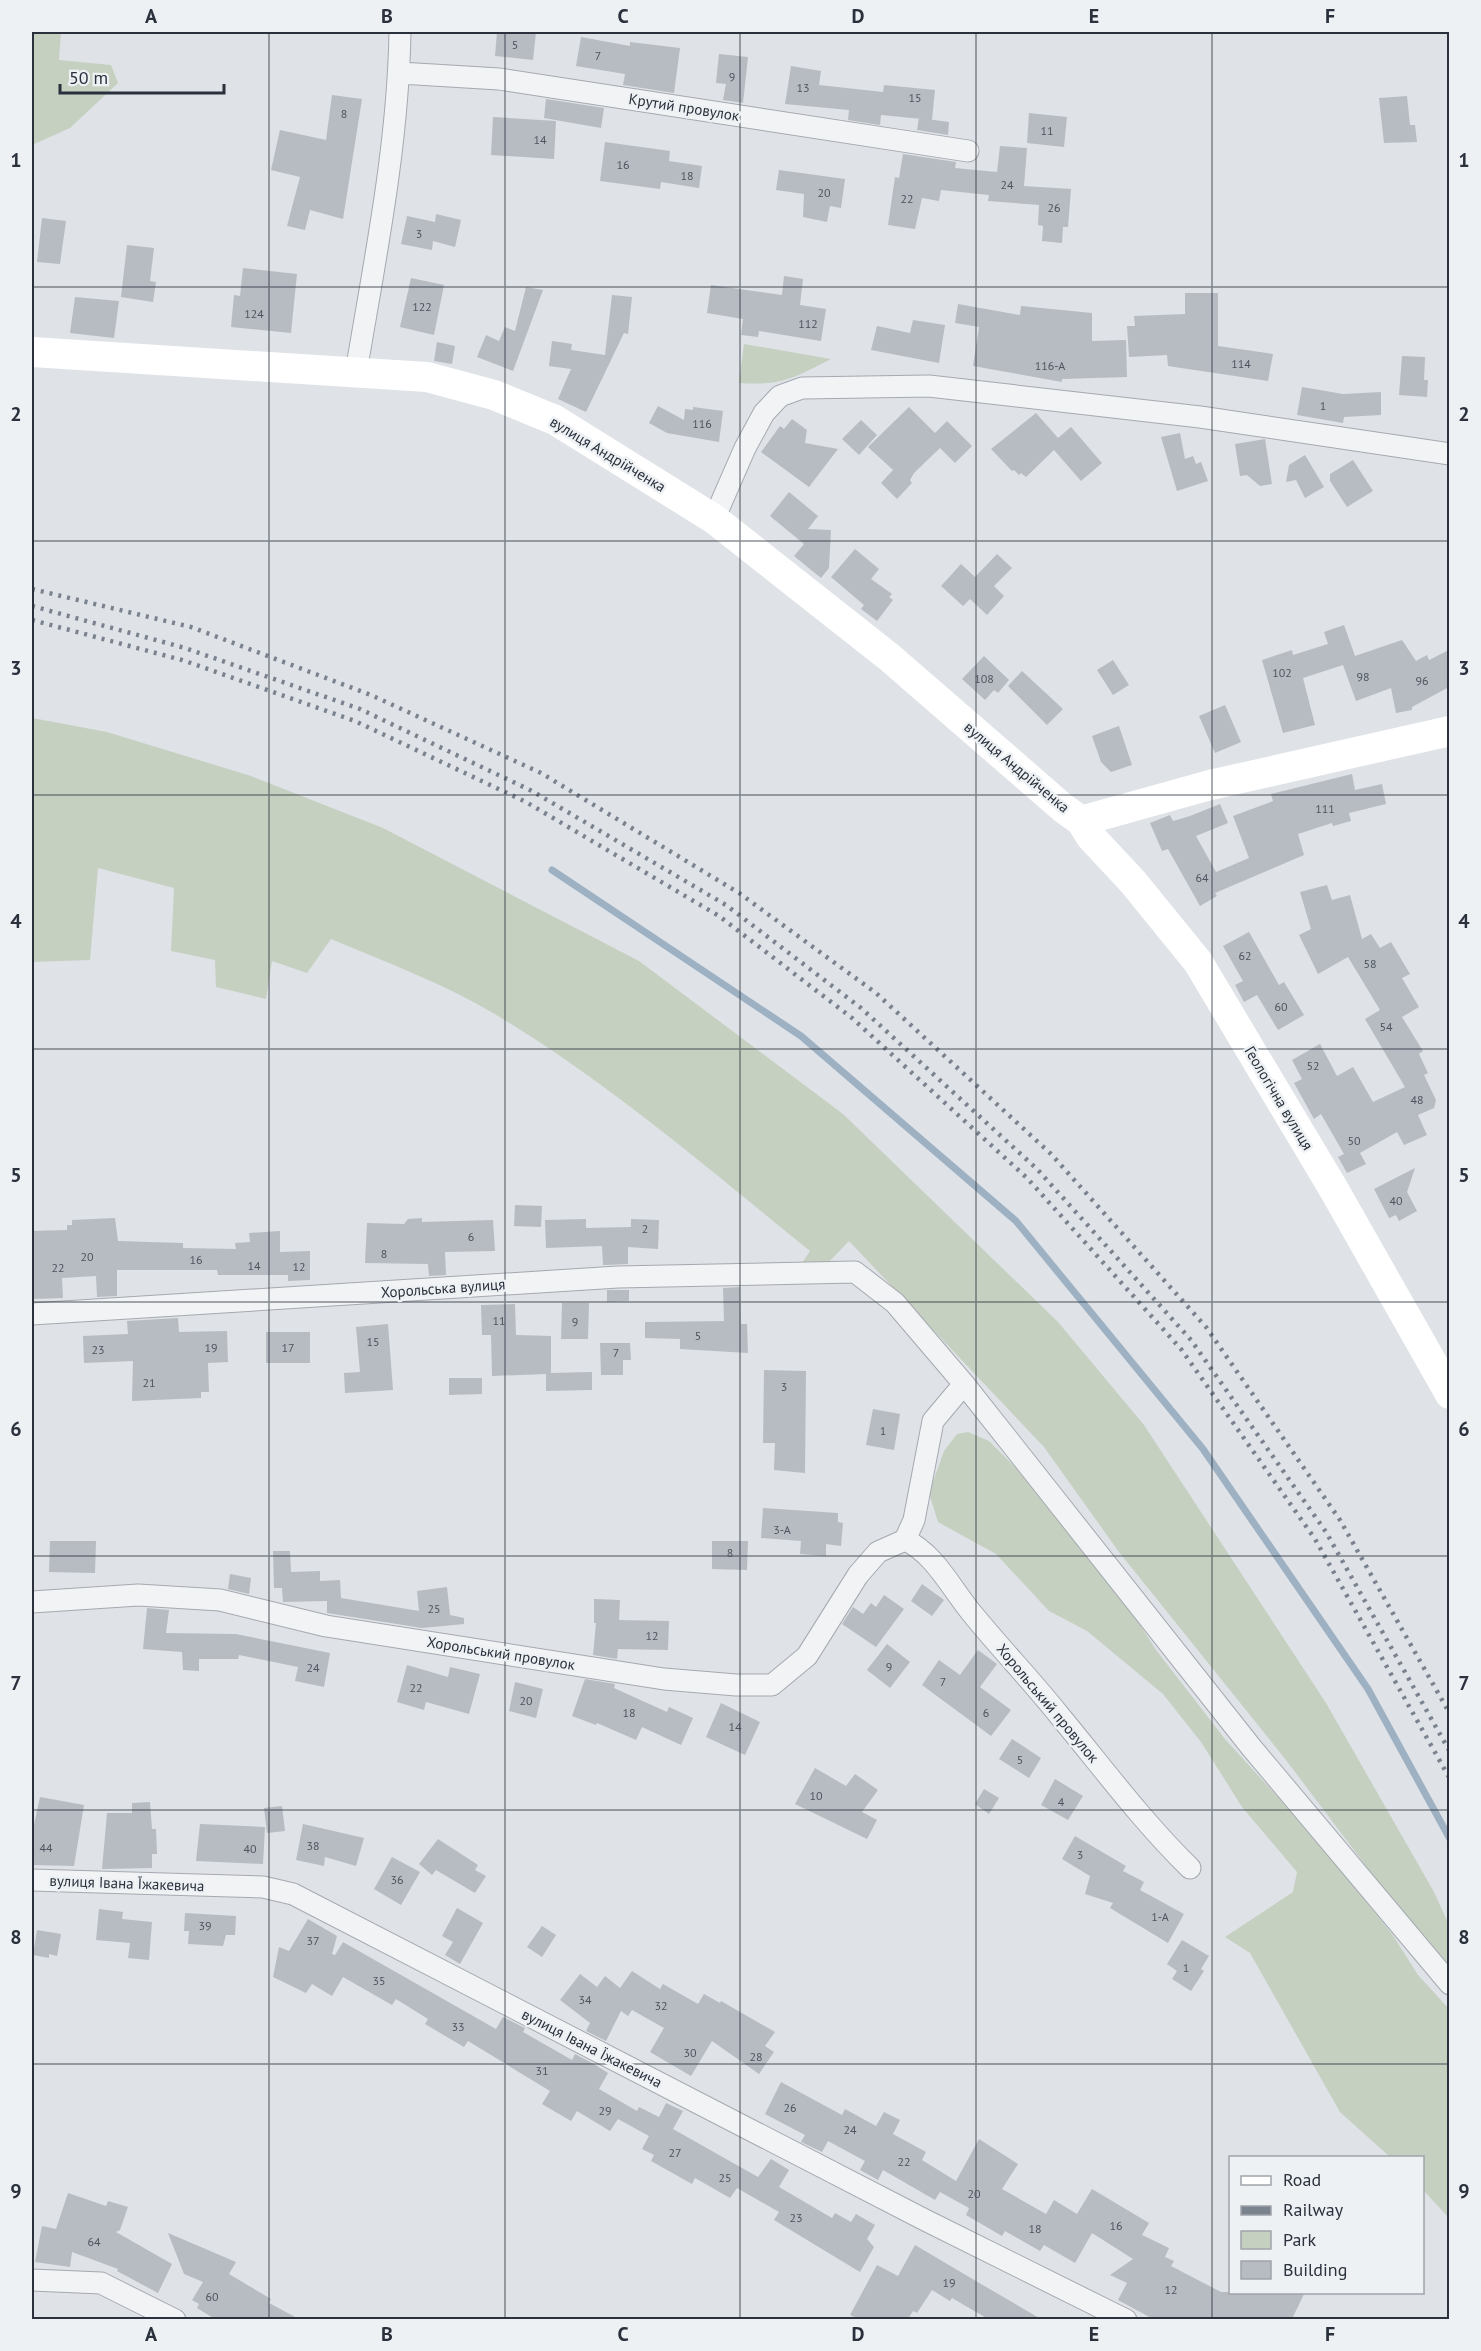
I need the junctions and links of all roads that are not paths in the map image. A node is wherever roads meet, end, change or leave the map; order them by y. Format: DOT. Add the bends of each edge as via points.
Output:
graph roads {
  1 [pos="400,32"];
  2 [pos="400,73"];
  3 [pos="968,152"];
  4 [pos="32,352"];
  5 [pos="356,372"];
  6 [pos="1449,454"];
  7 [pos="714,519"];
  8 [pos="1449,731"];
  9 [pos="1081,821"];
  10 [pos="32,1314"];
  11 [pos="964,1384"];
  12 [pos="1449,1394"];
  13 [pos="905,1540"];
  14 [pos="32,1602"];
  15 [pos="1190,1868"];
  16 [pos="32,1880"];
  17 [pos="1449,1984"];
  18 [pos="32,2280"];
  19 [pos="175,2319"];
  20 [pos="1126,2319"];
  1 -- 2 [label="street"];
  2 -- 3 [label="street, Крутий провулок" via="499,79"];
  2 -- 5 [label="street" via="384,211"];
  4 -- 5 [label="street, вулиця Андрійченка"];
  5 -- 7 [label="street, вулиця Андрійченка" via="427,377 515,403 555,420"];
  6 -- 7 [label="street" via="1200,417 929,386 802,388 780,396 764,413"];
  7 -- 9 [label="street, вулиця Андрійченка" via="889,657"];
  8 -- 9 [label="street, вулиця Андрійченка" via="1210,785"];
  9 -- 12 [label="street, Геологічна вулиця" via="1198,962 1333,1188"];
  10 -- 11 [label="street, Хорольська вулиця" via="618,1277 855,1272 895,1303"];
  11 -- 13 [label="street" via="933,1421 914,1520"];
  11 -- 17 [label="street" via="1251,1747"];
  13 -- 14 [label="street, Хорольський провулок" via="878,1552 858,1575 807,1656 772,1685 664,1679 326,1626 220,1600 138,1595"];
  13 -- 15 [label="street, Хорольський провулок" via="928,1556 973,1616 1055,1709 1152,1830"];
  16 -- 20 [label="street, вулиця Івана Їжакевича" via="263,1887 293,1894 925,2220"];
  18 -- 19 [label="street" via="100,2283"];
}
